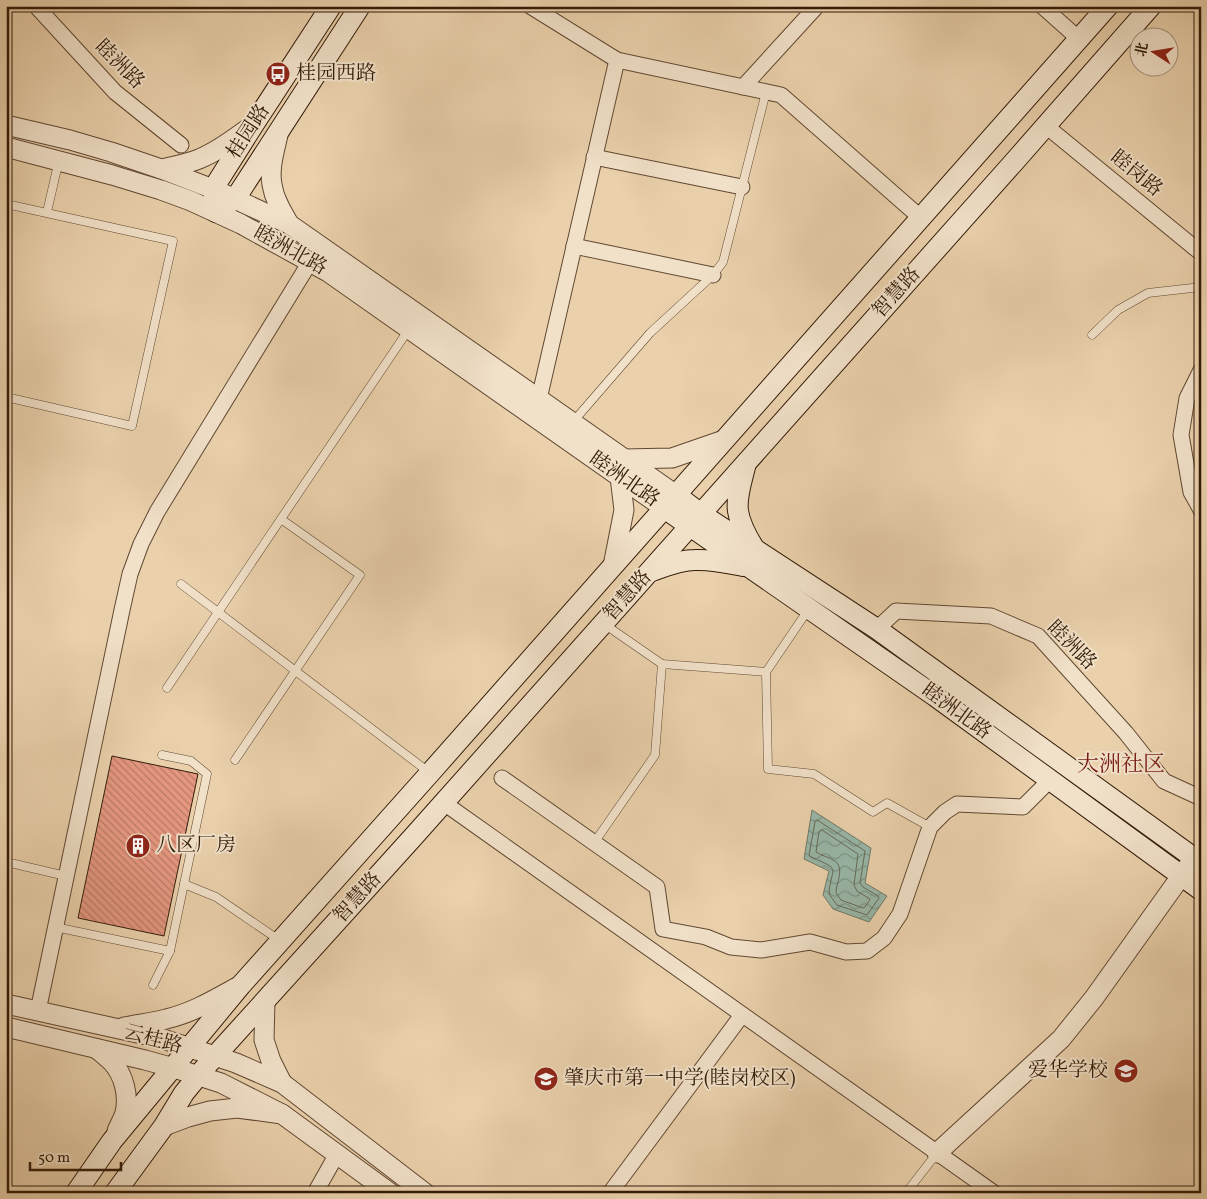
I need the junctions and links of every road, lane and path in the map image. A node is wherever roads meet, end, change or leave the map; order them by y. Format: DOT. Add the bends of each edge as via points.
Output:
graph roads {
  1 [pos="36,6"];
  2 [pos="331,6"];
  3 [pos="360,6"];
  4 [pos="530,6"];
  5 [pos="816,6"];
  6 [pos="1042,6"];
  7 [pos="1108,6"];
  8 [pos="1151,6"];
  9 [pos="1080,39"];
  10 [pos="617,60"];
  11 [pos="743,87"];
  12 [pos="766,92"];
  13 [pos="254,124"];
  14 [pos="6,125"];
  15 [pos="1046,126"];
  16 [pos="278,135"];
  17 [pos="989,141"];
  18 [pos="181,145"];
  19 [pos="6,147"];
  20 [pos="594,157"];
  21 [pos="59,160"];
  22 [pos="1014,162"];
  23 [pos="161,169"];
  24 [pos="742,187"];
  25 [pos="213,189"];
  26 [pos="235,199"];
  27 [pos="6,204"];
  28 [pos="47,212"];
  29 [pos="216,212"];
  30 [pos="921,218"];
  31 [pos="289,224"];
  32 [pos="574,246"];
  33 [pos="1201,253"];
  34 [pos="310,262"];
  35 [pos="713,275"];
  36 [pos="1201,287"];
  37 [pos="409,329"];
  38 [pos="1092,335"];
  39 [pos="1201,370"];
  40 [pos="6,397"];
  41 [pos="539,399"];
  42 [pos="572,423"];
  43 [pos="724,440"];
  44 [pos="746,463"];
  45 [pos="622,468"];
  46 [pos="670,501"];
  47 [pos="1201,510"];
  48 [pos="281,519"];
  49 [pos="696,520"];
  50 [pos="753,559"];
  51 [pos="613,566"];
  52 [pos="650,572"];
  53 [pos="181,584"];
  54 [pos="809,609"];
  55 [pos="218,612"];
  56 [pos="604,624"];
  57 [pos="876,629"];
  58 [pos="662,664"];
  59 [pos="295,671"];
  60 [pos="766,672"];
  61 [pos="167,688"];
  62 [pos="162,754"];
  63 [pos="235,760"];
  64 [pos="430,774"];
  65 [pos="502,778"];
  66 [pos="1050,780"];
  67 [pos="1201,798"];
  68 [pos="444,803"];
  69 [pos="392,817"];
  70 [pos="930,827"];
  71 [pos="414,836"];
  72 [pos="594,843"];
  73 [pos="1198,858"];
  74 [pos="6,862"];
  75 [pos="66,876"];
  76 [pos="1181,876"];
  77 [pos="184,884"];
  78 [pos="1201,890"];
  79 [pos="55,927"];
  80 [pos="281,941"];
  81 [pos="170,951"];
  82 [pos="153,985"];
  83 [pos="241,985"];
  84 [pos="265,1001"];
  85 [pos="6,1004"];
  86 [pos="38,1010"];
  87 [pos="742,1015"];
  88 [pos="6,1027"];
  89 [pos="115,1028"];
  90 [pos="96,1048"];
  91 [pos="190,1048"];
  92 [pos="215,1056"];
  93 [pos="174,1068"];
  94 [pos="198,1076"];
  95 [pos="282,1083"];
  96 [pos="282,1114"];
  97 [pos="164,1126"];
  98 [pos="112,1141"];
  99 [pos="937,1153"];
  100 [pos="337,1154"];
  101 [pos="76,1193"];
  102 [pos="116,1193"];
  103 [pos="314,1193"];
  104 [pos="390,1193"];
  105 [pos="425,1193"];
  106 [pos="610,1193"];
  107 [pos="906,1193"];
  108 [pos="994,1193"];
  1 -- 18 [label="street, 睦洲路" via="115,92"];
  2 -- 13 [label="main road, 桂园路"];
  3 -- 16 [label="main road"];
  4 -- 10 [label="street"];
  5 -- 11 [label="street"];
  6 -- 9 [label="street"];
  7 -- 9 [label="main road, 智慧路"];
  8 -- 15 [label="main road, 智慧路"];
  9 -- 17 [label="main road, 智慧路"];
  10 -- 11 [label="street"];
  10 -- 20 [label="street"];
  11 -- 12 [label="street"];
  12 -- 24 [label="lane"];
  12 -- 30 [label="street" via="781,95"];
  13 -- 23 [label="street" via="220,149 199,159"];
  13 -- 25 [label="main road, 桂园路"];
  14 -- 23 [label="street, 睦洲北路"];
  15 -- 22 [label="main road, 智慧路"];
  15 -- 33 [label="street, 睦岗路"];
  16 -- 26 [label="main road"];
  16 -- 31 [label="street" via="271,179 273,191"];
  17 -- 22 [label="main road" via="1002,142 1011,150"];
  17 -- 30 [label="main road, 智慧路"];
  19 -- 21 [label="street, 睦洲北路"];
  20 -- 24 [label="street"];
  20 -- 32 [label="street"];
  21 -- 28 [label="lane"];
  21 -- 29 [label="street, 睦洲北路" via="162,190"];
  22 -- 44 [label="main road, 智慧路"];
  23 -- 25 [label="street, 睦洲北路"];
  24 -- 35 [label="lane" via="723,262"];
  25 -- 26 [label="street, 睦洲北路"];
  25 -- 29 [label="main road"];
  26 -- 29 [label="main road"];
  26 -- 31 [label="street, 睦洲北路"];
  27 -- 28 [label="lane"];
  28 -- 40 [label="lane" via="173,241 132,426"];
  29 -- 34 [label="street, 睦洲北路"];
  30 -- 43 [label="main road, 智慧路"];
  31 -- 41 [label="street, 睦洲北路"];
  32 -- 35 [label="street"];
  32 -- 41 [label="street"];
  34 -- 37 [label="street, 睦洲北路"];
  34 -- 75 [label="street" via="157,512 141,544 130,574"];
  35 -- 42 [label="lane" via="650,333"];
  36 -- 38 [label="lane" via="1148,294 1118,310"];
  37 -- 45 [label="street, 睦洲北路"];
  37 -- 48 [label="lane"];
  39 -- 47 [label="street" via="1187,398 1182,435 1191,492"];
  41 -- 42 [label="street, 睦洲北路"];
  42 -- 45 [label="street, 睦洲北路"];
  43 -- 45 [label="street" via="672,458"];
  43 -- 46 [label="main road, 智慧路"];
  44 -- 49 [label="main road, 智慧路"];
  44 -- 50 [label="main road" via="738,510"];
  45 -- 46 [label="street, 睦洲北路"];
  45 -- 51 [label="street" via="624,510"];
  46 -- 49 [label="main road, 睦洲北路"];
  46 -- 51 [label="main road, 智慧路"];
  48 -- 55 [label="lane"];
  48 -- 59 [label="lane" via="360,575"];
  49 -- 50 [label="main road, 睦洲北路"];
  49 -- 52 [label="main road, 智慧路"];
  50 -- 52 [label="main road" via="695,560"];
  50 -- 54 [label="main road, 睦洲北路"];
  50 -- 57 [label="main road, 睦洲北路"];
  51 -- 64 [label="main road, 智慧路"];
  52 -- 56 [label="main road, 智慧路"];
  53 -- 55 [label="lane"];
  54 -- 60 [label="lane"];
  54 -- 66 [label="main road, 睦洲北路"];
  55 -- 59 [label="lane"];
  55 -- 61 [label="lane"];
  56 -- 58 [label="lane"];
  56 -- 68 [label="main road, 智慧路"];
  57 -- 67 [label="street, 睦洲路" via="896,611 991,616 1038,636 1126,733 1164,781"];
  57 -- 73 [label="main road, 睦洲北路"];
  58 -- 60 [label="lane"];
  58 -- 72 [label="lane" via="655,754"];
  59 -- 63 [label="lane"];
  59 -- 64 [label="lane"];
  60 -- 70 [label="lane" via="768,769 814,774 873,812 887,803"];
  62 -- 77 [label="lane" via="191,761 207,774"];
  64 -- 69 [label="main road, 智慧路"];
  65 -- 72 [label="street"];
  66 -- 70 [label="street" via="1023,807 958,804"];
  66 -- 76 [label="main road, 睦洲北路"];
  68 -- 71 [label="main road, 智慧路"];
  68 -- 87 [label="street"];
  69 -- 71 [label="main road" via="403,818 412,827"];
  69 -- 80 [label="main road, 智慧路"];
  70 -- 72 [label="street" via="900,914 884,938 867,952 846,952 810,942 761,950 663,929 656,887"];
  71 -- 84 [label="main road, 智慧路"];
  73 -- 76 [label="street"];
  74 -- 75 [label="lane"];
  75 -- 79 [label="street"];
  76 -- 78 [label="main road, 睦洲北路"];
  76 -- 99 [label="street" via="1061,1039"];
  77 -- 80 [label="lane" via="216,897"];
  77 -- 81 [label="lane"];
  79 -- 81 [label="lane"];
  79 -- 86 [label="street"];
  80 -- 83 [label="main road, 智慧路"];
  81 -- 82 [label="lane"];
  83 -- 89 [label="street" via="181,1015"];
  83 -- 91 [label="main road, 智慧路"];
  84 -- 92 [label="main road, 智慧路"];
  84 -- 95 [label="street" via="264,1040"];
  85 -- 86 [label="street, 云桂路"];
  86 -- 89 [label="street, 云桂路"];
  87 -- 99 [label="street"];
  87 -- 106 [label="street"];
  88 -- 90 [label="street, 云桂路"];
  89 -- 91 [label="street, 云桂路"];
  90 -- 93 [label="street, 云桂路"];
  90 -- 98 [label="street" via="113,1062 125,1087 125,1114"];
  91 -- 92 [label="street, 云桂路"];
  91 -- 93 [label="main road, 智慧路"];
  92 -- 94 [label="main road, 智慧路"];
  92 -- 95 [label="street, 云桂路"];
  93 -- 94 [label="street, 云桂路"];
  93 -- 98 [label="main road, 智慧路"];
  94 -- 96 [label="street, 云桂路" via="221,1083"];
  94 -- 97 [label="main road, 智慧路"];
  95 -- 105 [label="street"];
  96 -- 97 [label="street" via="237,1108 210,1111"];
  96 -- 100 [label="street, 云桂路"];
  97 -- 102 [label="main road, 智慧路"];
  98 -- 101 [label="main road, 智慧路"];
  99 -- 107 [label="lane"];
  99 -- 108 [label="street"];
  100 -- 103 [label="street"];
  100 -- 104 [label="street, 云桂路"];
}
